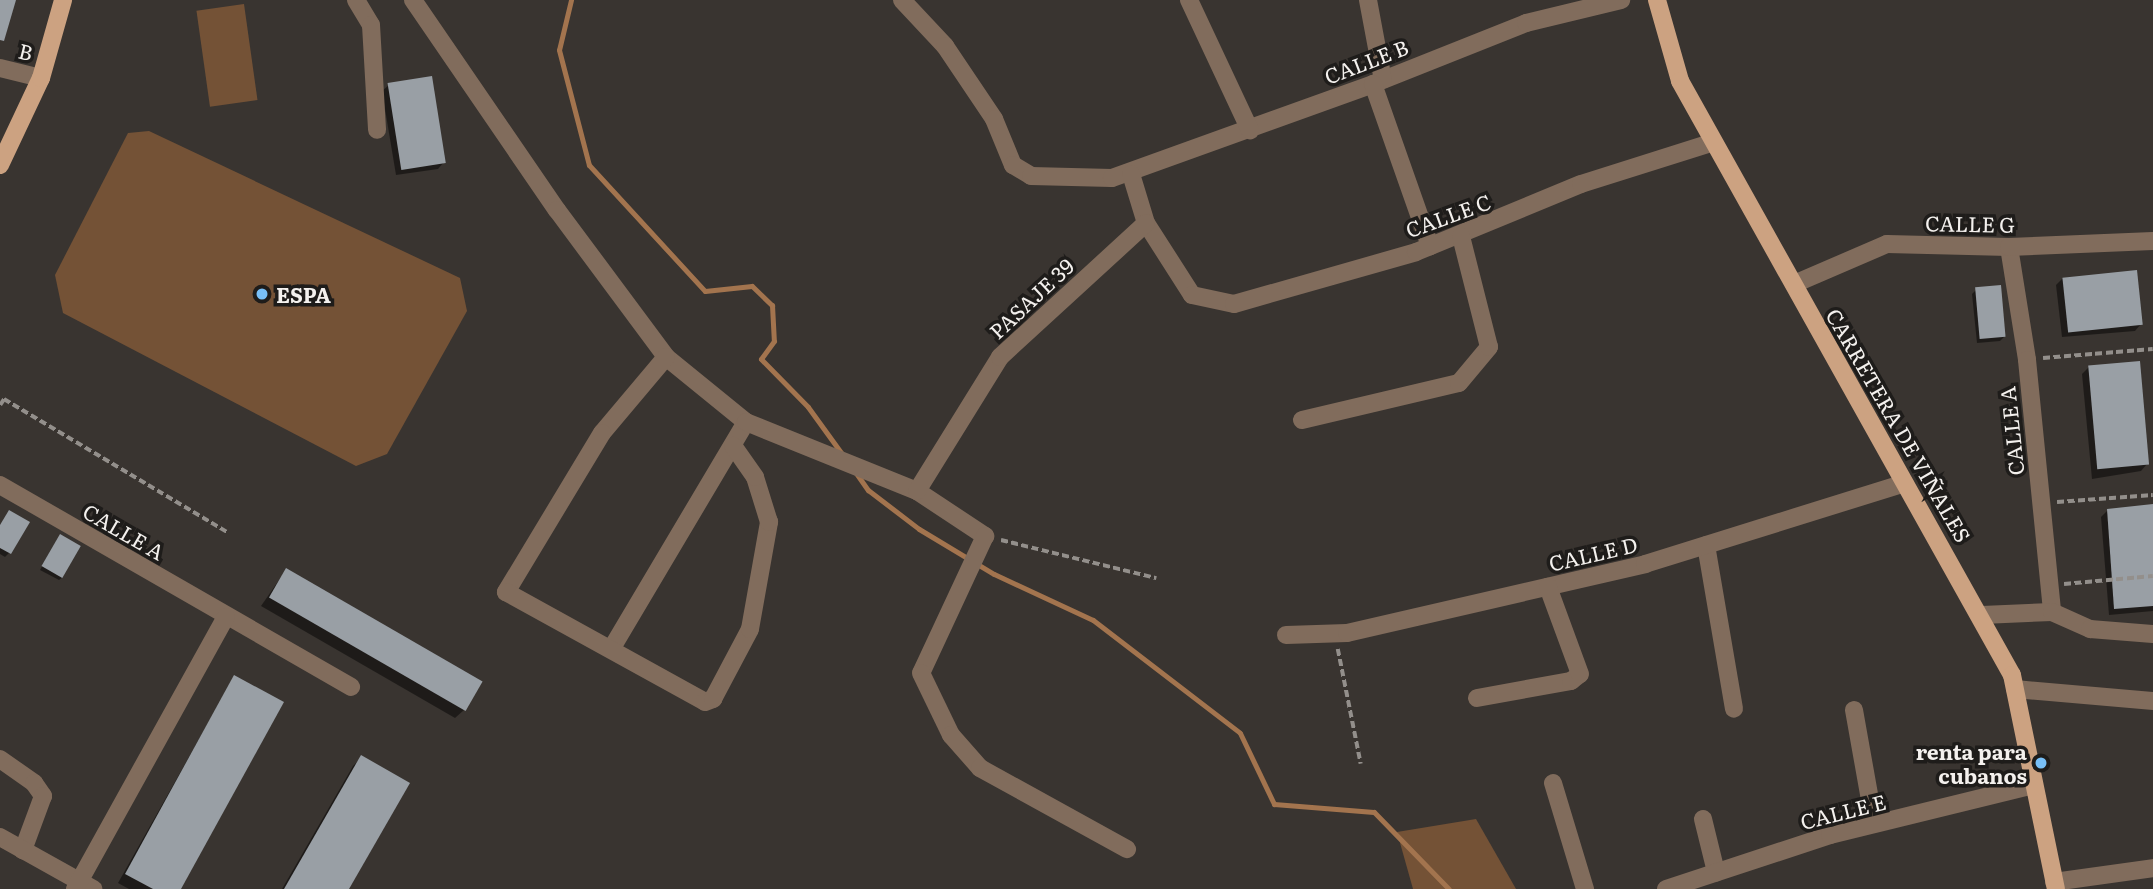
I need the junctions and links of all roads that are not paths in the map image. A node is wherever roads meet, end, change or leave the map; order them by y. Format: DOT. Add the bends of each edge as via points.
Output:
graph roads {
  1 [pos="63,0"];
  2 [pos="356,0"];
  3 [pos="413,0"];
  4 [pos="902,0"];
  5 [pos="1189,0"];
  6 [pos="1368,0"];
  7 [pos="1621,0"];
  8 [pos="1657,0"];
  9 [pos="0,68"];
  10 [pos="41,78"];
  11 [pos="1378,82"];
  12 [pos="377,130"];
  13 [pos="1250,130"];
  14 [pos="1714,142"];
  15 [pos="0,165"];
  16 [pos="1131,174"];
  17 [pos="1146,223"];
  18 [pos="1461,236"];
  19 [pos="2153,241"];
  20 [pos="1430,246"];
  21 [pos="2009,247"];
  22 [pos="1794,284"];
  23 [pos="666,357"];
  24 [pos="1302,420"];
  25 [pos="746,422"];
  26 [pos="733,446"];
  27 [pos="1905,484"];
  28 [pos="0,485"];
  29 [pos="917,491"];
  30 [pos="1706,545"];
  31 [pos="1548,587"];
  32 [pos="2052,612"];
  33 [pos="1982,615"];
  34 [pos="226,617"];
  35 [pos="2153,634"];
  36 [pos="1286,635"];
  37 [pos="612,648"];
  38 [pos="351,687"];
  39 [pos="2015,689"];
  40 [pos="1477,698"];
  41 [pos="2153,701"];
  42 [pos="1734,709"];
  43 [pos="1854,710"];
  44 [pos="0,759"];
  45 [pos="1553,783"];
  46 [pos="2034,785"];
  47 [pos="1703,819"];
  48 [pos="1874,822"];
  49 [pos="0,837"];
  50 [pos="1126,849"];
  51 [pos="23,850"];
  52 [pos="2153,868"];
  53 [pos="1716,872"];
  54 [pos="2055,885"];
  55 [pos="82,887"];
  56 [pos="1585,889"];
  57 [pos="1666,889"];
  1 -- 10 [label="main road"];
  2 -- 12 [label="street" via="371,25"];
  3 -- 23 [label="street" via="557,210"];
  4 -- 16 [label="street, CALLE B" via="945,46 994,119 1013,165 1031,177"];
  5 -- 13 [label="street"];
  6 -- 11 [label="street"];
  7 -- 11 [label="street, CALLE B" via="1526,23"];
  8 -- 14 [label="main road, CARRETERA DE VIÑALES" via="1680,81"];
  9 -- 10 [label="street, B"];
  10 -- 15 [label="main road"];
  11 -- 13 [label="street, CALLE B"];
  11 -- 20 [label="street"];
  13 -- 16 [label="street, CALLE B"];
  14 -- 18 [label="street, CALLE C" via="1581,184"];
  14 -- 22 [label="main road, CARRETERA DE VIÑALES"];
  16 -- 17 [label="street"];
  17 -- 20 [label="street, CALLE C" via="1192,295 1234,304"];
  17 -- 29 [label="street, PASAJE 39" via="1000,357"];
  18 -- 20 [label="street, CALLE C"];
  18 -- 24 [label="street" via="1489,346 1459,383"];
  19 -- 21 [label="street, CALLE G"];
  21 -- 22 [label="street, CALLE G" via="1886,244"];
  21 -- 32 [label="street, CALLE A" via="2027,360"];
  22 -- 27 [label="main road, CARRETERA DE VIÑALES"];
  23 -- 25 [label="street"];
  23 -- 37 [label="street" via="602,433 506,592"];
  25 -- 26 [label="street"];
  25 -- 29 [label="street"];
  26 -- 37 [label="street"];
  26 -- 37 [label="street" via="755,477 769,522 750,629 713,699 705,702"];
  27 -- 30 [label="street, CALLE D"];
  27 -- 33 [label="main road, CARRETERA DE VIÑALES"];
  28 -- 34 [label="street, CALLE A"];
  29 -- 50 [label="street" via="985,536 921,673 951,735 980,768"];
  30 -- 31 [label="street, CALLE D"];
  30 -- 42 [label="street"];
  31 -- 36 [label="street, CALLE D" via="1335,634"];
  31 -- 40 [label="street" via="1580,674 1572,681"];
  32 -- 33 [label="street"];
  32 -- 35 [label="street" via="2090,629"];
  33 -- 39 [label="main road, CARRETERA DE VIÑALES"];
  34 -- 38 [label="street, CALLE A"];
  34 -- 55 [label="street"];
  39 -- 41 [label="street"];
  39 -- 46 [label="main road, CARRETERA DE VIÑALES"];
  43 -- 48 [label="street"];
  44 -- 51 [label="street" via="34,783 43,796"];
  45 -- 56 [label="street"];
  46 -- 48 [label="street, CALLE E" via="1910,819"];
  46 -- 54 [label="main road, CARRETERA DE VIÑALES"];
  47 -- 53 [label="street"];
  48 -- 53 [label="street, CALLE E"];
  49 -- 51 [label="street"];
  51 -- 55 [label="street"];
  52 -- 54 [label="street"];
  53 -- 57 [label="street, CALLE E"];
}
